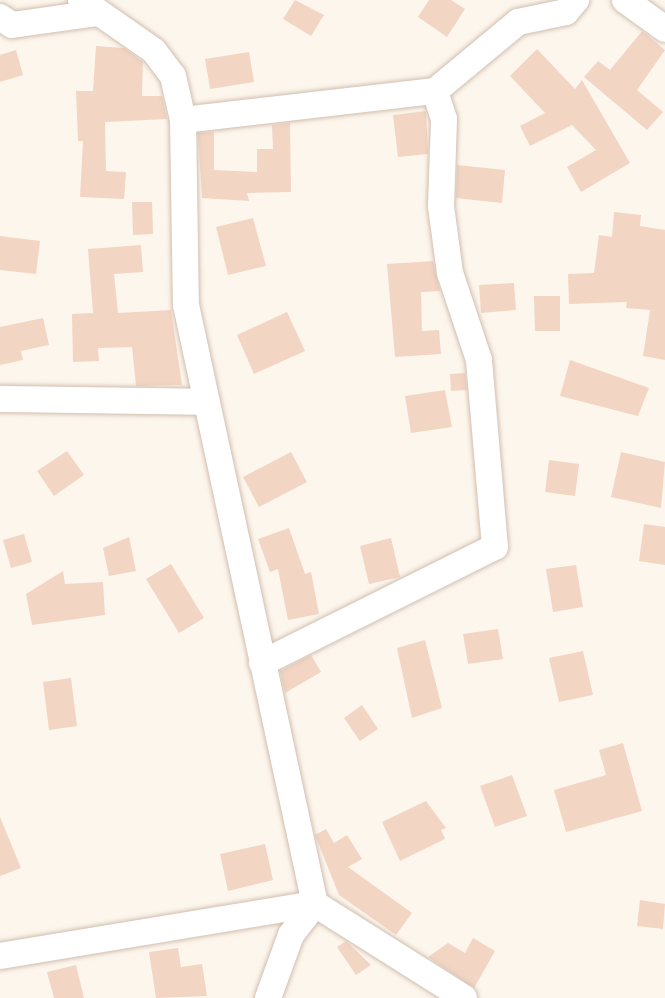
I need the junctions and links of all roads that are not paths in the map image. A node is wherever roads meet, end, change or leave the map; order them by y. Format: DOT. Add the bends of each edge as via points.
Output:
graph roads {
  1 [pos="576,0"];
  2 [pos="625,0"];
  3 [pos="88,6"];
  4 [pos="0,17"];
  5 [pos="665,29"];
  6 [pos="435,91"];
  7 [pos="183,120"];
  8 [pos="0,399"];
  9 [pos="205,402"];
  10 [pos="262,663"];
  11 [pos="315,904"];
  12 [pos="0,956"];
  13 [pos="268,998"];
  14 [pos="464,998"];
  1 -- 6 [label="street" via="566,12 518,22"];
  2 -- 5 [label="street"];
  3 -- 4 [label="street" via="12,25"];
  3 -- 7 [label="street" via="154,51 173,76"];
  6 -- 7 [label="street"];
  6 -- 10 [label="street" via="444,119 441,206 450,273 479,360 495,547"];
  7 -- 9 [label="street" via="186,305"];
  8 -- 9 [label="street"];
  9 -- 10 [label="street" via="236,521"];
  10 -- 11 [label="street"];
  11 -- 12 [label="street"];
  11 -- 13 [label="street" via="291,935"];
  11 -- 14 [label="street"];
}
